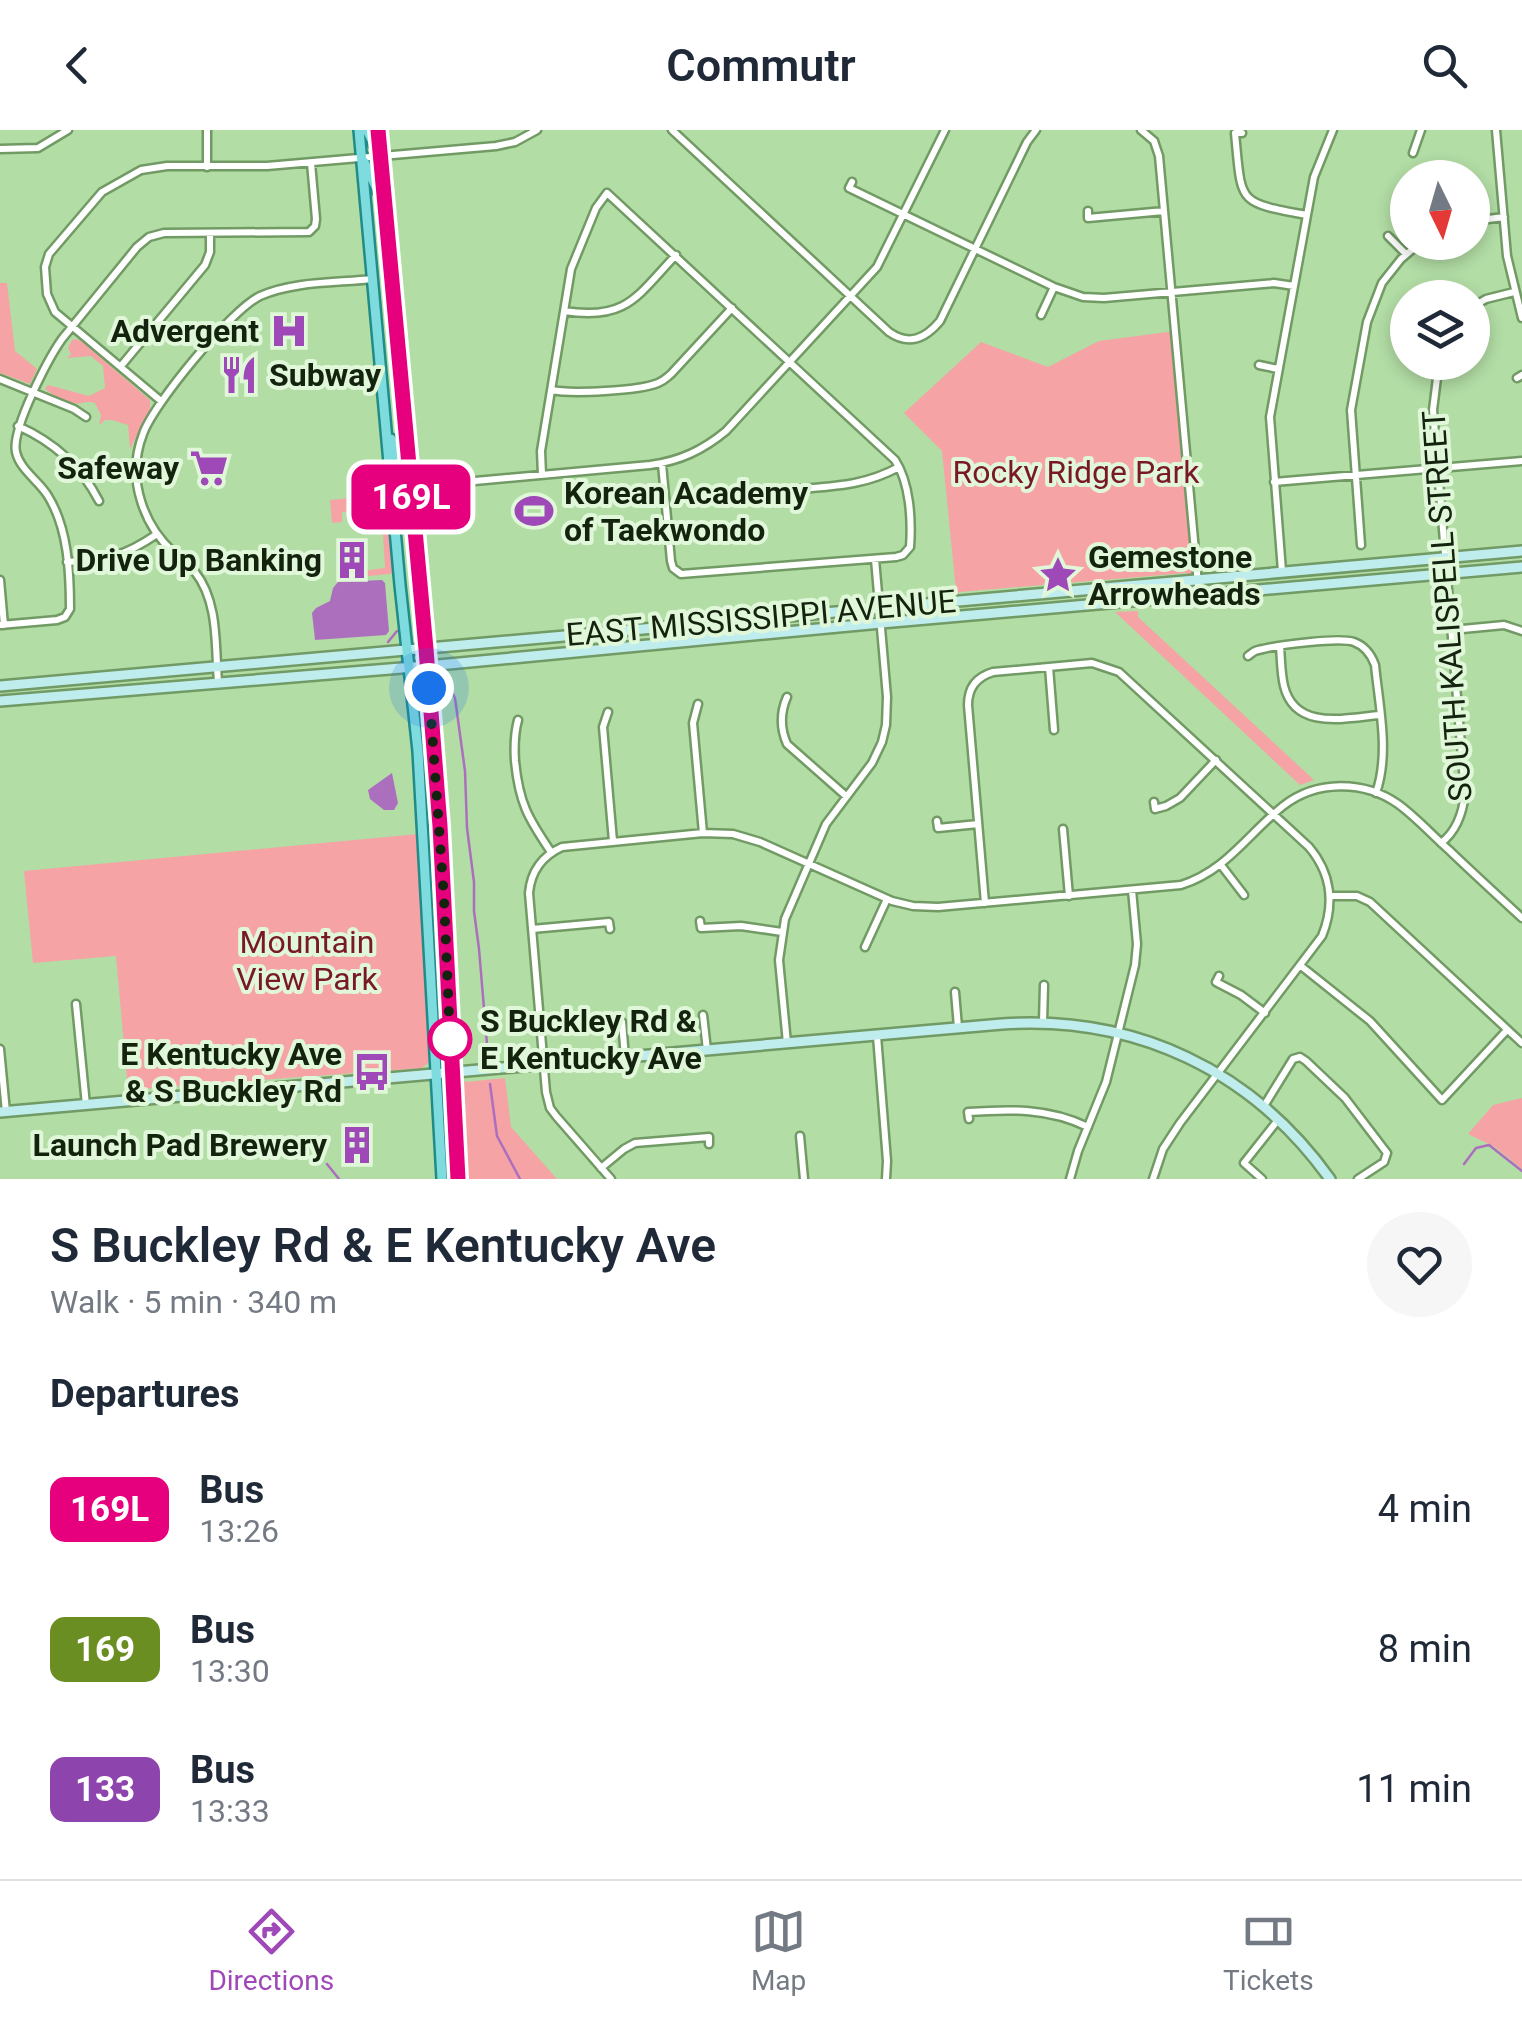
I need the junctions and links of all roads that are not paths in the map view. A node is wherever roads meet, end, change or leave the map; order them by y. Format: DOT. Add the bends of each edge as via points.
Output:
graph roads {
  1 [pos="68,130"];
  2 [pos="207,130"];
  3 [pos="359,130"];
  4 [pos="367,130"];
  5 [pos="378,130"];
  6 [pos="537,130"];
  7 [pos="672,130"];
  8 [pos="945,130"];
  9 [pos="1036,130"];
  10 [pos="1141,130"];
  11 [pos="1333,130"];
  12 [pos="1421,130"];
  13 [pos="1496,130"];
  14 [pos="1242,133"];
  15 [pos="0,149"];
  16 [pos="1413,153"];
  17 [pos="380,157"];
  18 [pos="362,158"];
  19 [pos="311,163"];
  20 [pos="207,167"];
  21 [pos="852,182"];
  22 [pos="386,209"];
  23 [pos="1088,211"];
  24 [pos="1164,211"];
  25 [pos="904,215"];
  26 [pos="1307,215"];
  27 [pos="1504,217"];
  28 [pos="1490,219"];
  29 [pos="210,234"];
  30 [pos="976,249"];
  31 [pos="676,255"];
  32 [pos="1401,260"];
  33 [pos="373,279"];
  34 [pos="1294,286"];
  35 [pos="1054,287"];
  36 [pos="1172,292"];
  37 [pos="1514,292"];
  38 [pos="851,297"];
  39 [pos="1490,298"];
  40 [pos="732,308"];
  41 [pos="564,311"];
  42 [pos="1041,315"];
  43 [pos="1522,318"];
  44 [pos="71,326"];
  45 [pos="790,362"];
  46 [pos="1259,366"];
  47 [pos="120,367"];
  48 [pos="1278,369"];
  49 [pos="0,379"];
  50 [pos="1436,380"];
  51 [pos="551,390"];
  52 [pos="34,393"];
  53 [pos="162,401"];
  54 [pos="86,417"];
  55 [pos="386,425"];
  56 [pos="18,426"];
  57 [pos="1522,461"];
  58 [pos="662,464"];
  59 [pos="899,466"];
  60 [pos="1438,468"];
  61 [pos="542,475"];
  62 [pos="1355,475"];
  63 [pos="1274,482"];
  64 [pos="410,487"];
  65 [pos="392,488"];
  66 [pos="788,490"];
  67 [pos="98,500"];
  68 [pos="157,534"];
  69 [pos="1361,545"];
  70 [pos="1522,550"];
  71 [pos="1446,557"];
  72 [pos="875,558"];
  73 [pos="67,562"];
  74 [pos="1522,567"];
  75 [pos="1282,571"];
  76 [pos="1448,573"];
  77 [pos="1198,578"];
  78 [pos="0,580"];
  79 [pos="1199,595"];
  80 [pos="880,606"];
  81 [pos="881,623"];
  82 [pos="2,625"];
  83 [pos="1452,630"];
  84 [pos="1522,631"];
  85 [pos="1280,646"];
  86 [pos="426,649"];
  87 [pos="408,650"];
  88 [pos="1248,656"];
  89 [pos="427,666"];
  90 [pos="1048,666"];
  91 [pos="216,667"];
  92 [pos="410,667"];
  93 [pos="218,682"];
  94 [pos="0,686"];
  95 [pos="786,696"];
  96 [pos="0,701"];
  97 [pos="698,704"];
  98 [pos="608,712"];
  99 [pos="1379,715"];
  100 [pos="518,720"];
  101 [pos="1054,730"];
  102 [pos="1216,760"];
  103 [pos="1376,792"];
  104 [pos="846,796"];
  105 [pos="1154,802"];
  106 [pos="1274,814"];
  107 [pos="937,821"];
  108 [pos="978,824"];
  109 [pos="1063,829"];
  110 [pos="703,833"];
  111 [pos="613,841"];
  112 [pos="1441,844"];
  113 [pos="551,852"];
  114 [pos="808,864"];
  115 [pos="1222,865"];
  116 [pos="1132,890"];
  117 [pos="1244,895"];
  118 [pos="1069,896"];
  119 [pos="1330,896"];
  120 [pos="886,899"];
  121 [pos="985,903"];
  122 [pos="1522,918"];
  123 [pos="700,921"];
  124 [pos="532,929"];
  125 [pos="610,929"];
  126 [pos="782,932"];
  127 [pos="865,947"];
  128 [pos="1301,966"];
  129 [pos="1219,976"];
  130 [pos="1044,985"];
  131 [pos="955,992"];
  132 [pos="76,1004"];
  133 [pos="1265,1013"];
  134 [pos="703,1015"];
  135 [pos="622,1022"];
  136 [pos="1043,1022"];
  137 [pos="958,1028"];
  138 [pos="1507,1030"];
  139 [pos="1119,1032"];
  140 [pos="877,1036"];
  141 [pos="787,1043"];
  142 [pos="1522,1044"];
  143 [pos="0,1049"];
  144 [pos="707,1050"];
  145 [pos="626,1057"];
  146 [pos="544,1064"];
  147 [pos="452,1073"];
  148 [pos="1218,1073"];
  149 [pos="435,1074"];
  150 [pos="86,1104"];
  151 [pos="1264,1106"];
  152 [pos="3,1112"];
  153 [pos="969,1119"];
  154 [pos="1278,1119"];
  155 [pos="1088,1127"];
  156 [pos="800,1136"];
  157 [pos="709,1144"];
  158 [pos="601,1168"];
  159 [pos="442,1179"];
  160 [pos="458,1179"];
  161 [pos="610,1179"];
  162 [pos="804,1179"];
  163 [pos="886,1179"];
  164 [pos="1070,1179"];
  165 [pos="1153,1179"];
  166 [pos="1262,1179"];
  167 [pos="1330,1179"];
  168 [pos="1358,1179"];
  1 -- 15 [label="street" via="38,148"];
  2 -- 20 [label="street"];
  3 -- 18 [label="main road"];
  4 -- 17 [label="main road"];
  5 -- 17 [label="main road"];
  6 -- 17 [label="street" via="504,145"];
  7 -- 38 [label="street"];
  8 -- 25 [label="street"];
  9 -- 30 [label="street"];
  10 -- 24 [label="street" via="1158,148"];
  11 -- 26 [label="street"];
  12 -- 16 [label="street"];
  13 -- 27 [label="street"];
  14 -- 26 [label="street" via="1236,133 1245,200"];
  17 -- 18 [label="street"];
  17 -- 22 [label="main road"];
  18 -- 19 [label="street"];
  18 -- 22 [label="main road"];
  18 -- 33 [label="main road"];
  19 -- 20 [label="street"];
  19 -- 29 [label="street" via="312,230"];
  20 -- 44 [label="street" via="142,170 91,202 52,249 45,268 48,300"];
  21 -- 25 [label="street" via="849,188"];
  22 -- 64 [label="main road"];
  23 -- 24 [label="street" via="1088,218"];
  24 -- 36 [label="street"];
  25 -- 30 [label="street"];
  25 -- 38 [label="street" via="878,267"];
  26 -- 34 [label="street"];
  27 -- 28 [label="street"];
  27 -- 37 [label="street"];
  29 -- 44 [label="street" via="149,237"];
  29 -- 47 [label="street" via="205,265"];
  30 -- 35 [label="street"];
  30 -- 38 [label="street" via="940,322 922,338 895,337"];
  31 -- 40 [label="street"];
  31 -- 41 [label="street" via="622,308"];
  31 -- 41 [label="street" via="607,193 577,250"];
  32 -- 62 [label="street" via="1366,322 1350,410"];
  33 -- 53 [label="street" via="290,287 253,300"];
  33 -- 55 [label="main road"];
  34 -- 36 [label="street"];
  34 -- 48 [label="street"];
  35 -- 36 [label="street" via="1091,298"];
  35 -- 42 [label="street"];
  36 -- 77 [label="street"];
  37 -- 39 [label="street"];
  37 -- 43 [label="street"];
  38 -- 45 [label="street"];
  40 -- 45 [label="street"];
  40 -- 51 [label="street" via="660,382"];
  41 -- 51 [label="street"];
  44 -- 47 [label="street"];
  44 -- 52 [label="street"];
  45 -- 58 [label="street" via="716,439"];
  45 -- 59 [label="street"];
  46 -- 48 [label="street"];
  47 -- 53 [label="street"];
  48 -- 63 [label="street" via="1270,427"];
  49 -- 52 [label="street"];
  50 -- 60 [label="street, SOUTH KALISPELL STREET"];
  51 -- 61 [label="street"];
  52 -- 54 [label="street"];
  52 -- 56 [label="street"];
  53 -- 68 [label="street" via="142,434 136,473 140,500"];
  55 -- 64 [label="main road"];
  55 -- 65 [label="main road"];
  56 -- 67 [label="street" via="66,456"];
  56 -- 73 [label="street" via="18,458 56,509"];
  57 -- 60 [label="street"];
  58 -- 61 [label="street"];
  58 -- 72 [label="street" via="671,560 681,574"];
  59 -- 66 [label="street" via="860,483"];
  59 -- 72 [label="street" via="910,544 902,555"];
  60 -- 62 [label="street"];
  60 -- 71 [label="street, SOUTH KALISPELL STREET"];
  61 -- 64 [label="street"];
  62 -- 63 [label="street"];
  62 -- 69 [label="street"];
  63 -- 75 [label="street"];
  64 -- 65 [label="street"];
  64 -- 86 [label="main road"];
  65 -- 87 [label="main road"];
  68 -- 73 [label="street" via="124,554"];
  68 -- 91 [label="street" via="196,572 208,595"];
  70 -- 71 [label="main road, EAST MISSISSIPPI AVENUE"];
  71 -- 75 [label="main road, EAST MISSISSIPPI AVENUE"];
  71 -- 76 [label="street, SOUTH KALISPELL STREET"];
  72 -- 80 [label="street"];
  73 -- 82 [label="street" via="65,617"];
  74 -- 76 [label="main road, EAST MISSISSIPPI AVENUE"];
  75 -- 77 [label="main road, EAST MISSISSIPPI AVENUE"];
  76 -- 79 [label="main road, EAST MISSISSIPPI AVENUE"];
  76 -- 83 [label="street, SOUTH KALISPELL STREET"];
  77 -- 79 [label="street"];
  77 -- 80 [label="main road, EAST MISSISSIPPI AVENUE"];
  78 -- 82 [label="street"];
  79 -- 81 [label="main road, EAST MISSISSIPPI AVENUE"];
  80 -- 81 [label="street"];
  80 -- 86 [label="main road, EAST MISSISSIPPI AVENUE"];
  81 -- 89 [label="main road, EAST MISSISSIPPI AVENUE"];
  81 -- 104 [label="street" via="886,726 872,763"];
  83 -- 84 [label="street" via="1504,625"];
  83 -- 112 [label="street, SOUTH KALISPELL STREET" via="1465,792 1458,822"];
  85 -- 88 [label="street"];
  85 -- 99 [label="street" via="1284,689 1304,714 1325,720"];
  85 -- 99 [label="street" via="1346,640 1364,648 1375,666"];
  86 -- 87 [label="main road, EAST MISSISSIPPI AVENUE"];
  86 -- 89 [label="main road"];
  87 -- 91 [label="main road, EAST MISSISSIPPI AVENUE"];
  87 -- 92 [label="main road"];
  89 -- 92 [label="main road, EAST MISSISSIPPI AVENUE"];
  89 -- 147 [label="main road"];
  90 -- 101 [label="street"];
  90 -- 102 [label="street" via="1092,664 1120,672"];
  90 -- 108 [label="street" via="993,672 970,689"];
  91 -- 93 [label="street"];
  91 -- 94 [label="main road, EAST MISSISSIPPI AVENUE"];
  92 -- 93 [label="main road, EAST MISSISSIPPI AVENUE"];
  92 -- 149 [label="main road"];
  93 -- 96 [label="main road, EAST MISSISSIPPI AVENUE"];
  95 -- 104 [label="street" via="781,712 787,744"];
  97 -- 110 [label="street" via="693,723"];
  98 -- 111 [label="street" via="603,728"];
  99 -- 103 [label="street" via="1383,768"];
  100 -- 113 [label="street" via="519,793"];
  102 -- 105 [label="street" via="1174,802 1154,809"];
  102 -- 106 [label="street"];
  103 -- 106 [label="street" via="1323,788"];
  103 -- 112 [label="street"];
  104 -- 114 [label="street"];
  106 -- 115 [label="street"];
  106 -- 119 [label="street" via="1314,853"];
  107 -- 108 [label="street" via="938,828"];
  108 -- 121 [label="street"];
  109 -- 118 [label="street"];
  110 -- 111 [label="street"];
  110 -- 114 [label="street" via="745,837"];
  111 -- 113 [label="street"];
  112 -- 122 [label="street"];
  113 -- 124 [label="street" via="530,885"];
  114 -- 120 [label="street"];
  114 -- 126 [label="street"];
  115 -- 116 [label="street" via="1181,884"];
  115 -- 117 [label="street"];
  116 -- 118 [label="street"];
  116 -- 139 [label="street" via="1137,955"];
  118 -- 121 [label="street"];
  119 -- 128 [label="street" via="1325,928"];
  119 -- 138 [label="street" via="1370,902"];
  120 -- 121 [label="street" via="924,908"];
  120 -- 127 [label="street"];
  123 -- 126 [label="street" via="701,928"];
  124 -- 125 [label="street" via="609,922"];
  124 -- 146 [label="street"];
  126 -- 141 [label="street"];
  128 -- 133 [label="street"];
  128 -- 138 [label="street" via="1370,1021 1442,1100"];
  129 -- 133 [label="street" via="1216,982"];
  130 -- 136 [label="street"];
  131 -- 137 [label="street"];
  132 -- 150 [label="street"];
  133 -- 148 [label="street"];
  134 -- 144 [label="street"];
  135 -- 145 [label="street"];
  136 -- 137 [label="main road"];
  136 -- 139 [label="main road"];
  137 -- 140 [label="main road"];
  138 -- 142 [label="street"];
  139 -- 148 [label="main road"];
  139 -- 155 [label="street"];
  140 -- 141 [label="main road"];
  140 -- 163 [label="street"];
  141 -- 144 [label="main road"];
  143 -- 152 [label="street"];
  144 -- 145 [label="main road"];
  145 -- 146 [label="main road"];
  146 -- 147 [label="main road"];
  146 -- 158 [label="street" via="550,1108"];
  147 -- 149 [label="main road"];
  147 -- 160 [label="main road"];
  148 -- 151 [label="main road"];
  148 -- 165 [label="street" via="1171,1136"];
  149 -- 150 [label="main road"];
  149 -- 159 [label="main road"];
  150 -- 152 [label="main road"];
  151 -- 154 [label="main road"];
  151 -- 168 [label="street" via="1293,1058 1306,1061 1351,1104 1386,1153 1384,1162"];
  153 -- 155 [label="street" via="968,1112 1030,1110"];
  154 -- 166 [label="street" via="1244,1163"];
  154 -- 167 [label="main road"];
  155 -- 164 [label="street"];
  156 -- 162 [label="street"];
  157 -- 158 [label="street" via="708,1137 636,1144"];
  158 -- 161 [label="street"];
}
